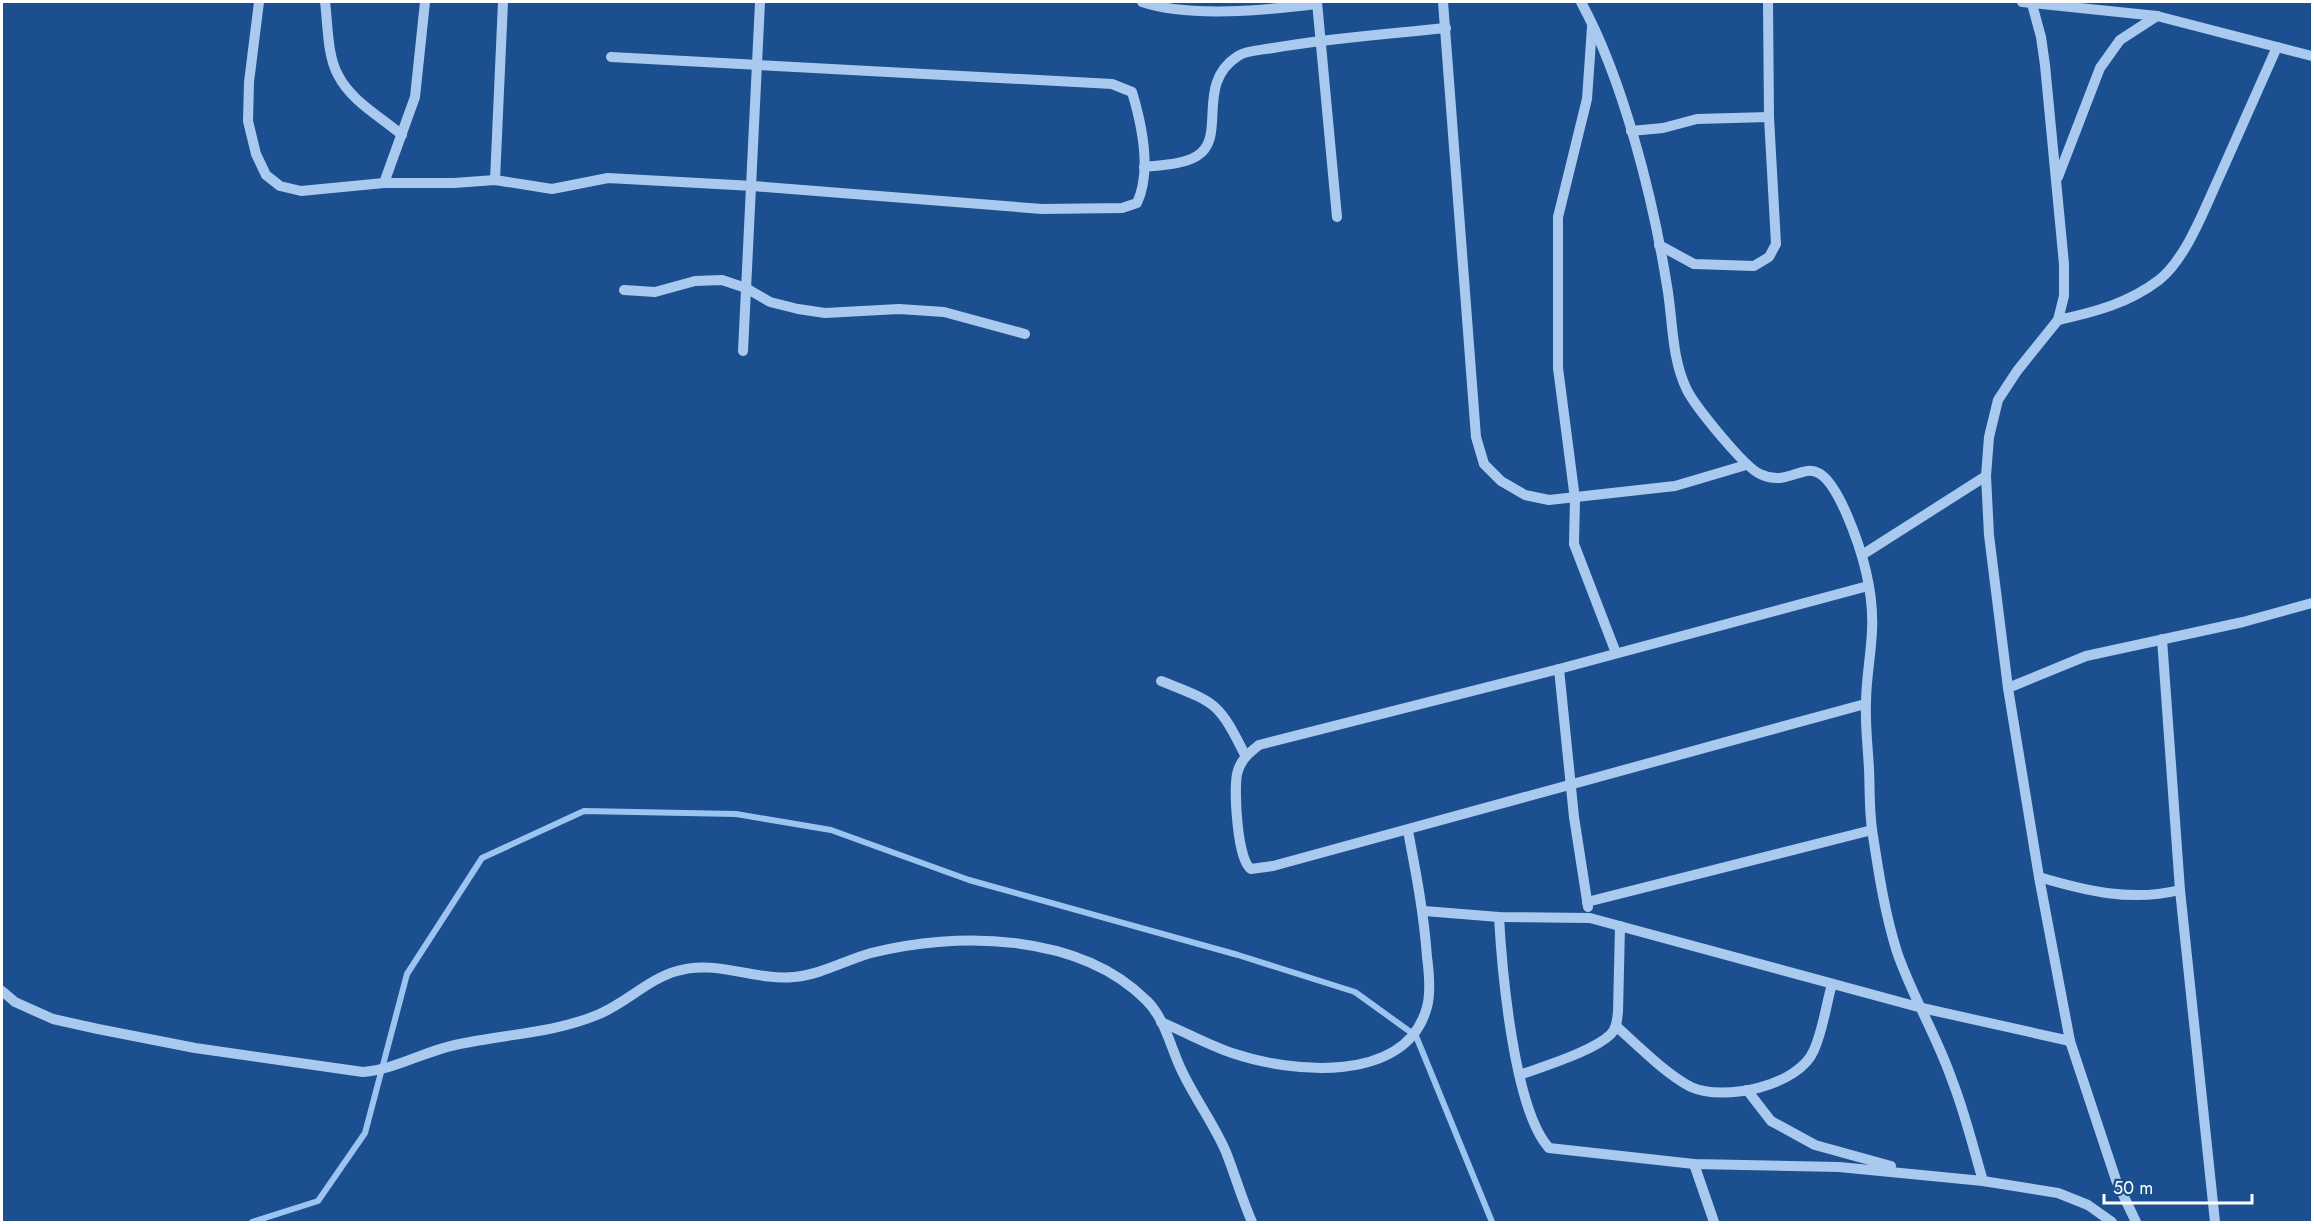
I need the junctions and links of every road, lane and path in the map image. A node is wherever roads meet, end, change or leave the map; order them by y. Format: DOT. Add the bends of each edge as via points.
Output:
graph roads {
  1 [pos="259,2"];
  2 [pos="326,2"];
  3 [pos="425,2"];
  4 [pos="503,2"];
  5 [pos="760,2"];
  6 [pos="1142,2"];
  7 [pos="1443,2"];
  8 [pos="1581,2"];
  9 [pos="1768,2"];
  10 [pos="1317,3"];
  11 [pos="2027,3"];
  12 [pos="1206,6"];
  13 [pos="2157,16"];
  14 [pos="1592,22"];
  15 [pos="1446,28"];
  16 [pos="1320,40"];
  17 [pos="2277,47"];
  18 [pos="2313,56"];
  19 [pos="611,57"];
  20 [pos="757,66"];
  21 [pos="1769,117"];
  22 [pos="1631,131"];
  23 [pos="402,135"];
  24 [pos="1144,167"];
  25 [pos="495,180"];
  26 [pos="2057,180"];
  27 [pos="384,183"];
  28 [pos="753,186"];
  29 [pos="1337,217"];
  30 [pos="1659,245"];
  31 [pos="746,288"];
  32 [pos="624,290"];
  33 [pos="2058,320"];
  34 [pos="1025,334"];
  35 [pos="742,351"];
  36 [pos="1746,465"];
  37 [pos="1986,476"];
  38 [pos="1575,499"];
  39 [pos="1862,555"];
  40 [pos="1868,586"];
  41 [pos="2313,603"];
  42 [pos="2162,639"];
  43 [pos="1616,653"];
  44 [pos="1559,669"];
  45 [pos="1161,681"];
  46 [pos="2008,688"];
  47 [pos="1865,704"];
  48 [pos="1245,755"];
  49 [pos="1572,784"];
  50 [pos="1872,830"];
  51 [pos="1408,831"];
  52 [pos="2039,877"];
  53 [pos="2180,890"];
  54 [pos="1587,902"];
  55 [pos="1424,911"];
  56 [pos="1499,917"];
  57 [pos="1590,918"];
  58 [pos="1620,926"];
  59 [pos="1832,984"];
  60 [pos="2,991"];
  61 [pos="1922,1008"];
  62 [pos="1161,1022"];
  63 [pos="1616,1026"];
  64 [pos="2070,1041"];
  65 [pos="1520,1075"];
  66 [pos="1747,1090"];
  67 [pos="1694,1164"];
  68 [pos="1920,1175"];
  69 [pos="1983,1181"];
  70 [pos="1252,1222"];
  71 [pos="1714,1222"];
  72 [pos="2112,1222"];
  73 [pos="2136,1222"];
  74 [pos="2215,1222"];
  1 -- 27 [label="street" via="248,121 266,175 280,186 301,191"];
  2 -- 23 [label="street" via="338,75 352,95"];
  3 -- 23 [label="street" via="415,97"];
  4 -- 25 [label="street"];
  5 -- 20 [label="street"];
  6 -- 12 [label="street" via="1183,10"];
  7 -- 15 [label="street"];
  8 -- 14 [label="street"];
  9 -- 21 [label="street"];
  10 -- 12 [label="street" via="1256,11"];
  10 -- 16 [label="street"];
  11 -- 13 [label="street"];
  11 -- 26 [label="street" via="2045,65"];
  13 -- 17 [label="street"];
  13 -- 26 [label="street" via="2120,40 2100,68"];
  14 -- 22 [label="street"];
  14 -- 38 [label="street" via="1587,99 1558,217 1558,368"];
  15 -- 16 [label="street"];
  15 -- 38 [label="street" via="1476,437 1484,464 1524,495 1549,500"];
  16 -- 24 [label="street" via="1241,54 1222,68 1212,90 1212,123 1208,141 1199,155"];
  16 -- 29 [label="street"];
  17 -- 18 [label="street"];
  17 -- 33 [label="street" via="2201,217 2162,278 2135,296 2104,309"];
  19 -- 20 [label="street"];
  20 -- 24 [label="street" via="1094,81 1124,87 1132,92 1139,116"];
  20 -- 28 [label="street"];
  21 -- 22 [label="street" via="1697,120"];
  21 -- 30 [label="street" via="1776,244 1769,257 1754,266 1694,264"];
  22 -- 30 [label="street"];
  23 -- 27 [label="street"];
  24 -- 28 [label="street" via="1143,190 1137,203 1122,208 1042,209"];
  25 -- 27 [label="street"];
  25 -- 28 [label="street" via="552,189 608,178"];
  26 -- 33 [label="street" via="2064,264 2064,296"];
  28 -- 31 [label="street"];
  30 -- 36 [label="street" via="1673,340 1687,390"];
  31 -- 32 [label="street" via="722,280 695,281 655,292"];
  31 -- 34 [label="street" via="770,302 798,309 825,313 899,309 944,312"];
  31 -- 35 [label="street"];
  33 -- 37 [label="street" via="1998,400 1989,437"];
  36 -- 38 [label="street" via="1675,486"];
  36 -- 39 [label="street" via="1763,476 1786,476 1808,468 1818,472 1834,490"];
  37 -- 39 [label="street"];
  37 -- 46 [label="street" via="1989,535"];
  38 -- 43 [label="street" via="1574,544"];
  39 -- 40 [label="street"];
  40 -- 43 [label="street"];
  40 -- 47 [label="street" via="1872,627"];
  41 -- 42 [label="street"];
  42 -- 46 [label="street" via="2086,656"];
  42 -- 53 [label="street"];
  43 -- 44 [label="street"];
  44 -- 48 [label="street" via="1286,736 1259,745"];
  44 -- 49 [label="street"];
  45 -- 48 [label="street" via="1208,699 1217,707"];
  46 -- 52 [label="street"];
  47 -- 49 [label="street"];
  47 -- 50 [label="street"];
  48 -- 51 [label="street" via="1237,773 1236,799 1242,858 1251,869"];
  49 -- 51 [label="street"];
  49 -- 54 [label="street"];
  50 -- 54 [label="street"];
  50 -- 61 [label="street" via="1887,916 1901,964"];
  51 -- 55 [label="street"];
  52 -- 53 [label="street" via="2129,896 2157,896"];
  52 -- 64 [label="street"];
  53 -- 74 [label="street"];
  54 -- 57 [label="street"];
  55 -- 56 [label="street"];
  55 -- 62 [label="street" via="1428,1005 1419,1027 1400,1048 1375,1060 1353,1067 1320,1068 1270,1063 1232,1053"];
  56 -- 57 [label="street"];
  56 -- 65 [label="street" via="1504,991"];
  57 -- 58 [label="street"];
  58 -- 59 [label="street"];
  58 -- 63 [label="street"];
  59 -- 61 [label="street"];
  59 -- 66 [label="street" via="1814,1052 1797,1072 1776,1083"];
  60 -- 62 [label="street" via="15,1002 53,1019 195,1048 363,1072 382,1070 451,1046 572,1025 602,1013 675,971 696,967 798,977 871,953 907,946 1005,942 1066,953 1102,968 1148,1001"];
  61 -- 64 [label="street"];
  61 -- 69 [label="street" via="1953,1080"];
  62 -- 70 [label="street" via="1180,1069 1226,1151"];
  63 -- 65 [label="street" via="1601,1041"];
  63 -- 66 [label="street" via="1691,1086 1711,1092"];
  64 -- 73 [label="street" via="2116,1179"];
  65 -- 67 [label="street" via="1534,1124 1549,1149"];
  66 -- 68 [label="street" via="1771,1121 1815,1144"];
  67 -- 68 [label="street" via="1839,1167"];
  67 -- 71 [label="street"];
  68 -- 69 [label="street"];
  69 -- 72 [label="street" via="2058,1193 2088,1205"];
}
